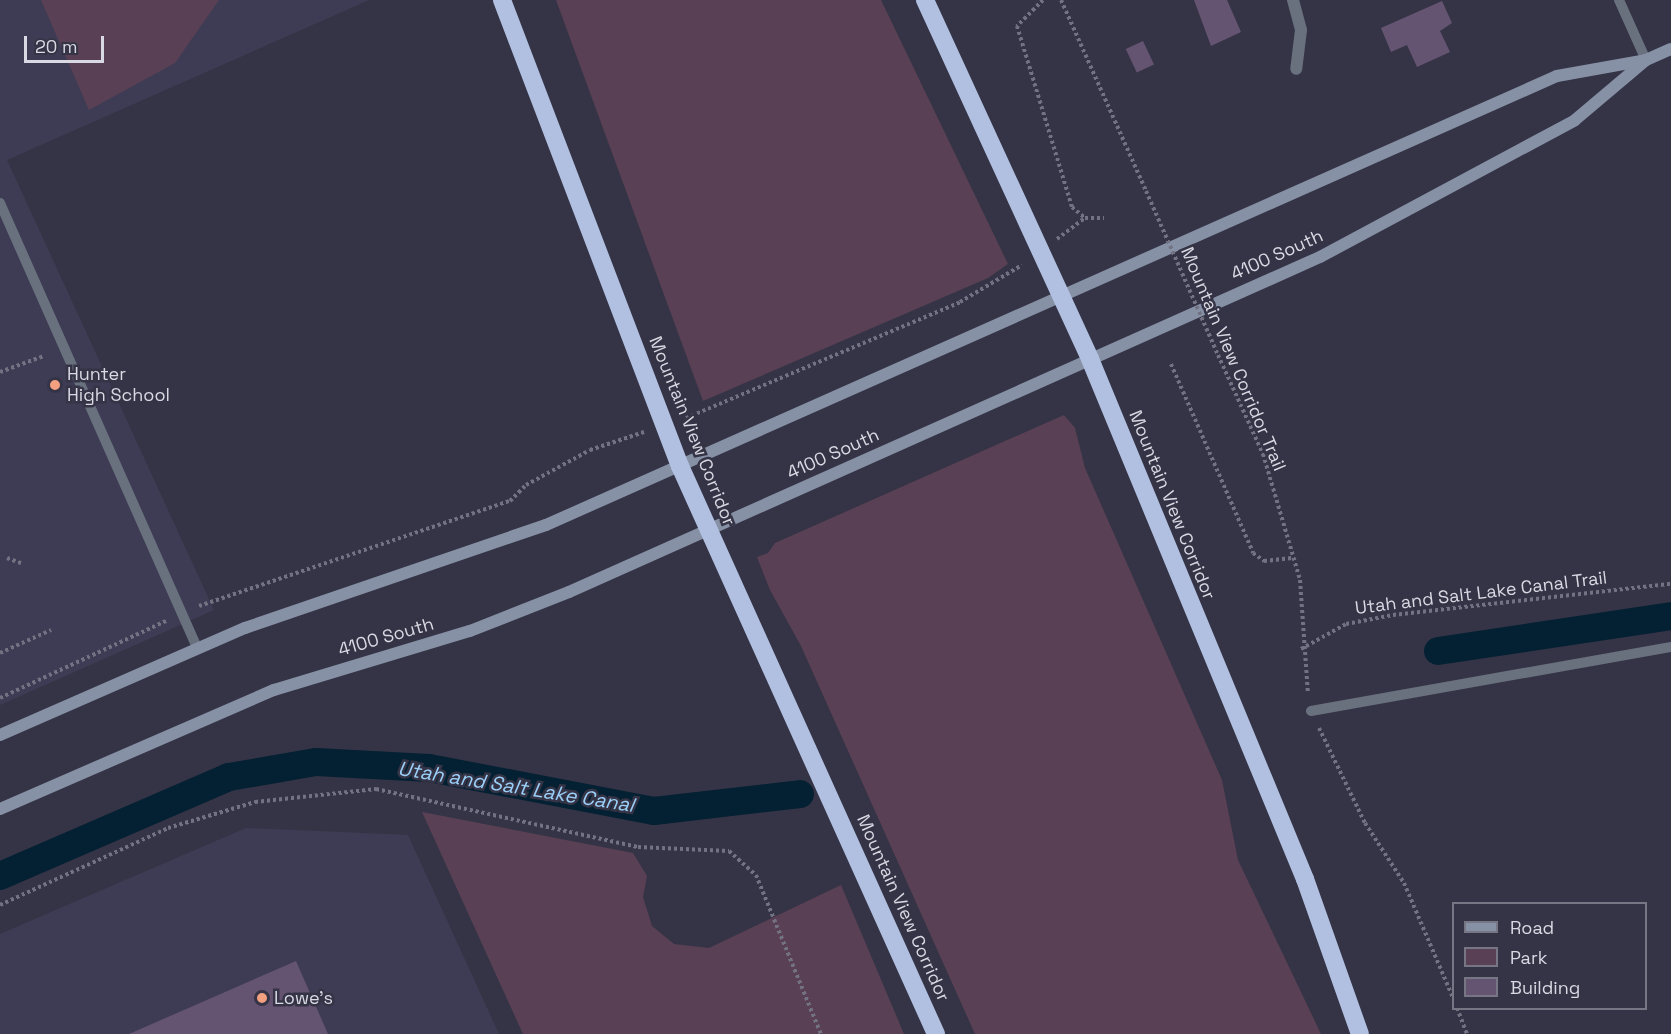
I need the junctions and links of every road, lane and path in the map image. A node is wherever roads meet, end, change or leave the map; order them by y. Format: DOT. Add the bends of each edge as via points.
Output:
graph roads {
  1 [pos="502,0"];
  2 [pos="925,0"];
  3 [pos="1043,0"];
  4 [pos="1062,0"];
  5 [pos="1293,0"];
  6 [pos="1619,0"];
  7 [pos="1671,49"];
  8 [pos="1646,60"];
  9 [pos="1296,69"];
  10 [pos="0,203"];
  11 [pos="1104,218"];
  12 [pos="1018,268"];
  13 [pos="1061,294"];
  14 [pos="44,356"];
  15 [pos="1090,359"];
  16 [pos="1171,364"];
  17 [pos="0,372"];
  18 [pos="711,409"];
  19 [pos="590,450"];
  20 [pos="680,466"];
  21 [pos="709,529"];
  22 [pos="7,558"];
  23 [pos="1292,558"];
  24 [pos="21,563"];
  25 [pos="1671,584"];
  26 [pos="215,599"];
  27 [pos="158,625"];
  28 [pos="51,630"];
  29 [pos="1671,646"];
  30 [pos="198,647"];
  31 [pos="1301,649"];
  32 [pos="0,653"];
  33 [pos="0,698"];
  34 [pos="1311,711"];
  35 [pos="0,735"];
  36 [pos="0,808"];
  37 [pos="0,905"];
  38 [pos="1452,995"];
  39 [pos="1458,1010"];
  40 [pos="821,1034"];
  41 [pos="936,1034"];
  42 [pos="1360,1034"];
  43 [pos="1467,1034"];
  1 -- 20 [label="highway, Mountain View Corridor"];
  2 -- 13 [label="highway, Mountain View Corridor"];
  3 -- 11 [label="path" via="1017,26 1072,207 1083,220"];
  4 -- 23 [label="path, Mountain View Corridor Trail, bridge" via="1263,454"];
  5 -- 9 [label="street" via="1301,30"];
  6 -- 8 [label="lane"];
  7 -- 8 [label="main road, 4100 South"];
  8 -- 13 [label="main road, 4100 South" via="1557,76"];
  8 -- 15 [label="main road, 4100 South" via="1575,120 1507,160 1320,257"];
  10 -- 30 [label="lane"];
  12 -- 18 [label="path" via="960,302"];
  13 -- 15 [label="highway, Mountain View Corridor"];
  13 -- 20 [label="main road, 4100 South"];
  14 -- 17 [label="path"];
  15 -- 21 [label="main road, 4100 South"];
  15 -- 42 [label="highway, Mountain View Corridor" via="1305,879"];
  16 -- 23 [label="path" via="1253,553 1264,561"];
  19 -- 26 [label="path" via="526,485 510,501"];
  20 -- 21 [label="highway, Mountain View Corridor"];
  20 -- 30 [label="main road, 4100 South" via="455,560"];
  21 -- 36 [label="main road, 4100 South" via="490,624 236,705"];
  21 -- 41 [label="highway, Mountain View Corridor"];
  22 -- 24 [label="path"];
  23 -- 31 [label="path, Mountain View Corridor Trail" via="1299,580"];
  25 -- 31 [label="path, Utah and Salt Lake Canal Trail" via="1393,615 1346,624"];
  27 -- 33 [label="path"];
  28 -- 32 [label="path"];
  29 -- 34 [label="lane"];
  30 -- 35 [label="main road, 4100 South"];
  31 -- 34 [label="path, Mountain View Corridor Trail"];
  34 -- 38 [label="path, Mountain View Corridor Trail" via="1365,823 1404,883"];
  37 -- 40 [label="path" via="168,828 255,802 376,789 638,847 729,851 756,875"];
  39 -- 43 [label="path"];
}
